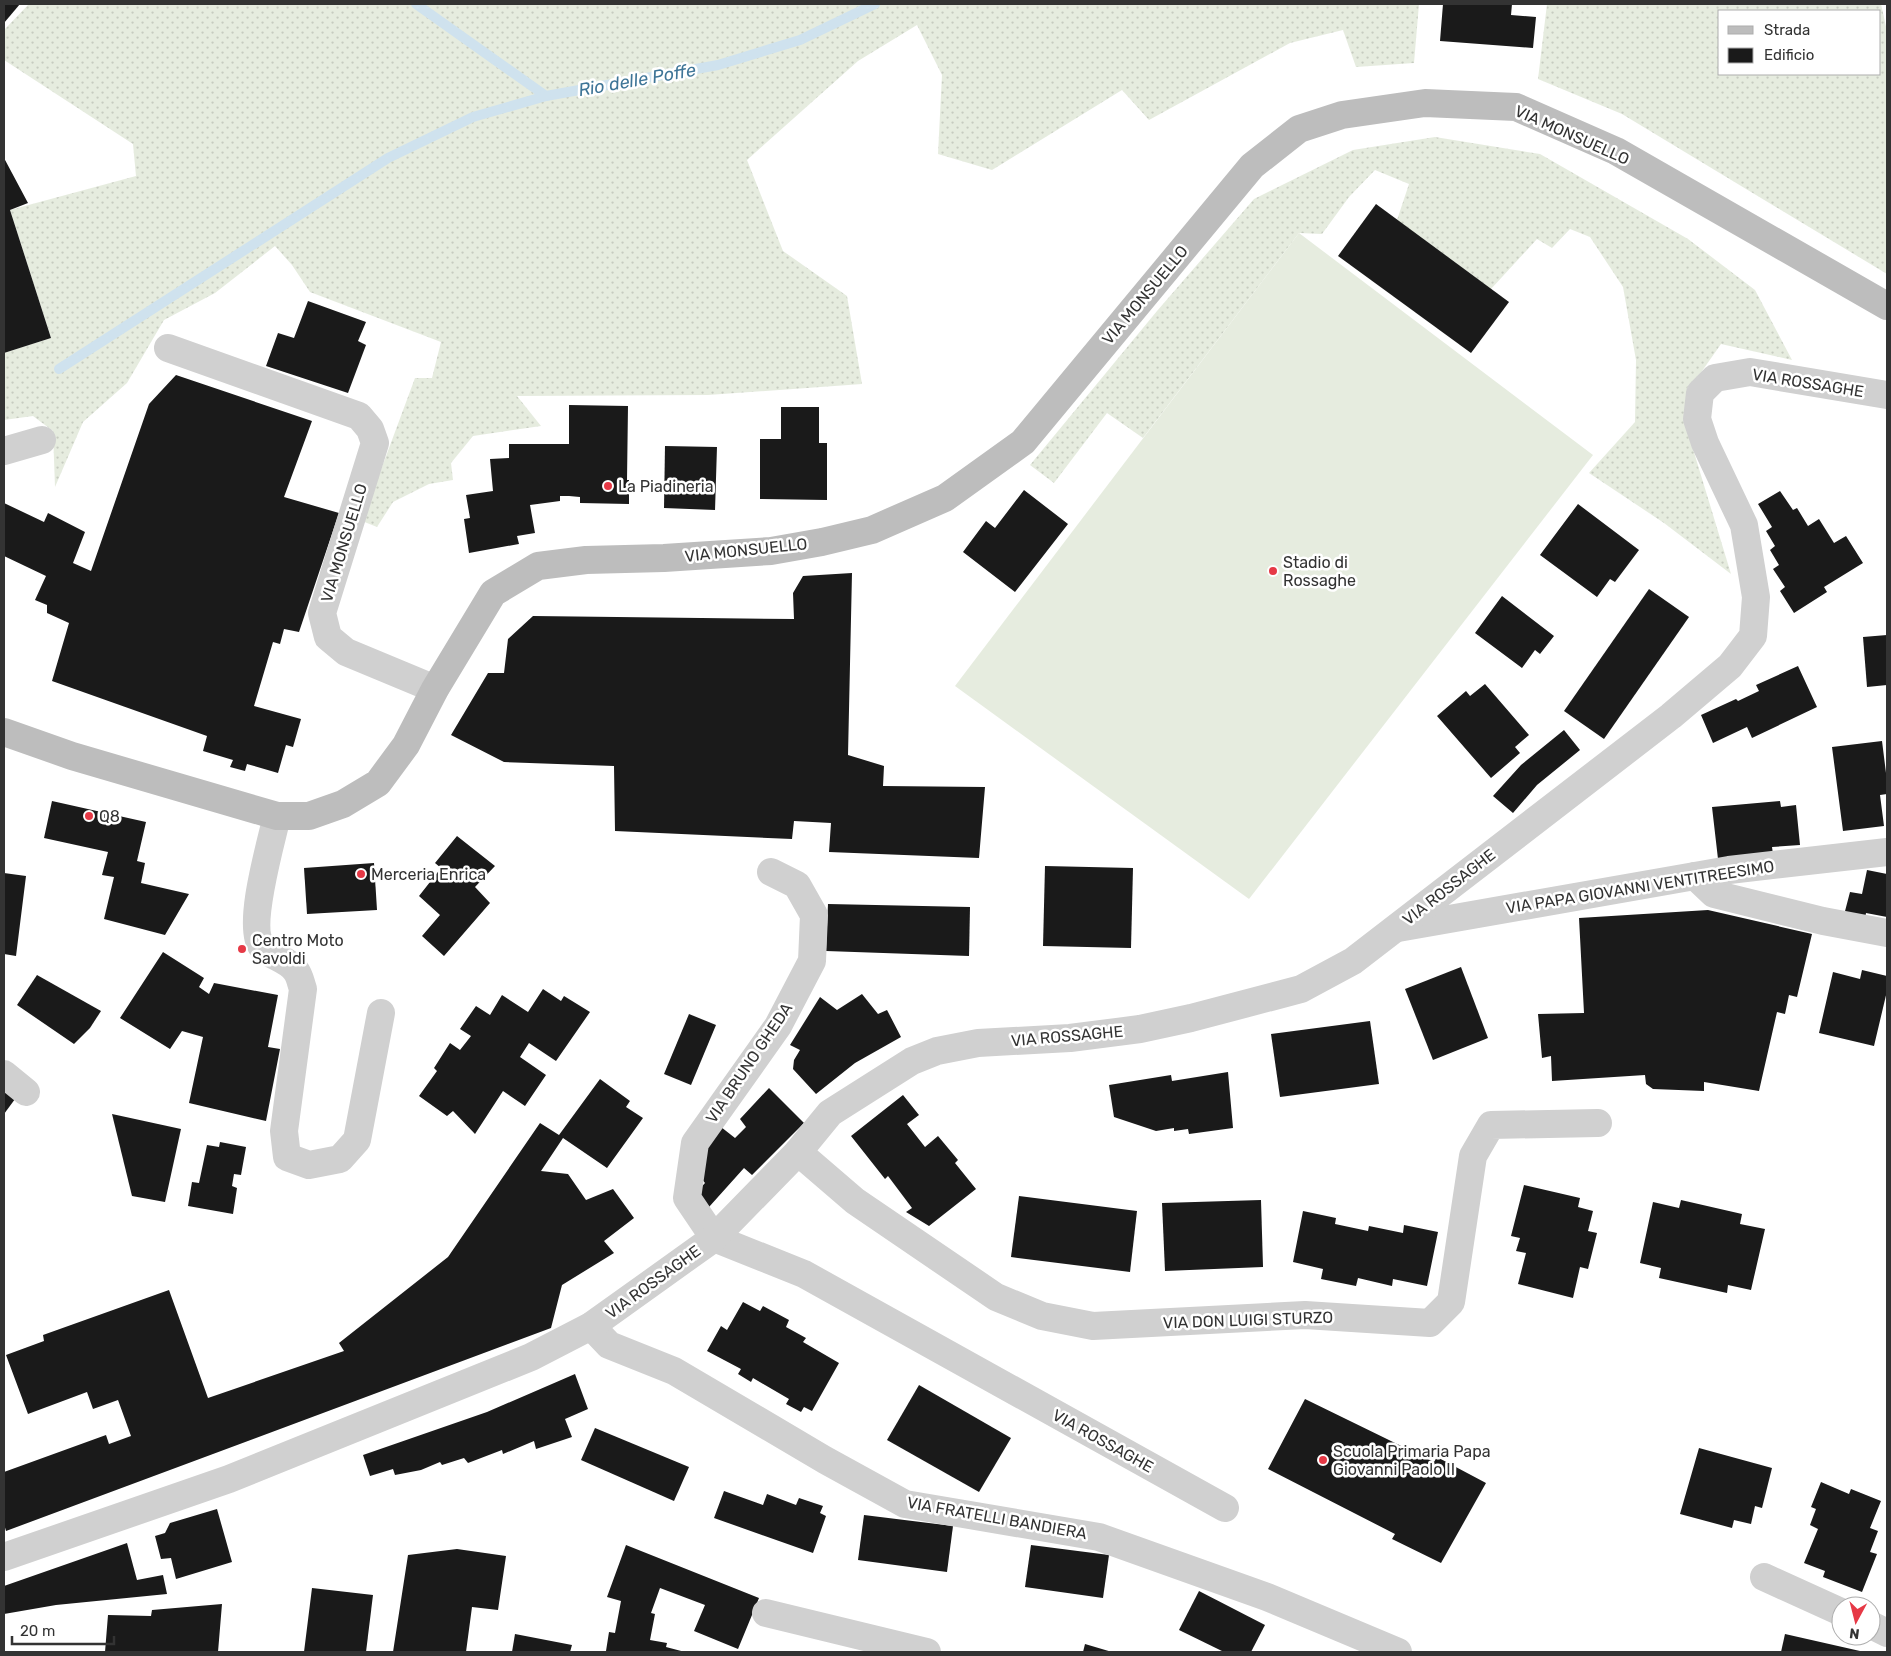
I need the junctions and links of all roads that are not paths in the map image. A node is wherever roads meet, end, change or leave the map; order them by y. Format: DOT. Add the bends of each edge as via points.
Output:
graph roads {
  1 [pos="1887,306"];
  2 [pos="168,348"];
  3 [pos="1887,395"];
  4 [pos="42,440"];
  5 [pos="4,452"];
  6 [pos="435,689"];
  7 [pos="4,732"];
  8 [pos="277,816"];
  9 [pos="1887,852"];
  10 [pos="771,872"];
  11 [pos="1695,876"];
  12 [pos="1394,929"];
  13 [pos="1887,934"];
  14 [pos="381,1012"];
  15 [pos="4,1074"];
  16 [pos="26,1092"];
  17 [pos="1598,1123"];
  18 [pos="798,1152"];
  19 [pos="714,1238"];
  20 [pos="591,1326"];
  21 [pos="1225,1508"];
  22 [pos="4,1557"];
  23 [pos="1764,1578"];
  24 [pos="1831,1608"];
  25 [pos="766,1614"];
  26 [pos="927,1652"];
  27 [pos="1398,1652"];
  1 -- 6 [label="main road, VIA MONSUELLO" via="1616,151 1516,108 1425,103 1342,116 1300,129 1252,166 1023,442 945,498 872,530 771,551 586,560 538,566 493,592"];
  2 -- 6 [label="street, VIA MONSUELLO" via="359,416 370,429 375,443 322,613 328,637 346,652"];
  3 -- 12 [label="street, VIA ROSSAGHE" via="1750,372 1715,378 1700,393 1697,419 1744,525 1756,597 1752,636 1730,666 1671,716"];
  4 -- 5 [label="street"];
  6 -- 8 [label="main road, VIA MONSUELLO" via="406,745 378,783 343,804 309,816"];
  7 -- 8 [label="main road, VIA MONSUELLO" via="72,756"];
  8 -- 14 [label="street" via="256,915 261,945 296,971 303,989 284,1131 286,1157 309,1165 340,1159 357,1140"];
  9 -- 11 [label="street, VIA PAPA GIOVANNI VENTITREESIMO"];
  10 -- 19 [label="street, VIA BRUNO GHEDA" via="797,885 814,915 812,961 778,1026 695,1143 687,1198"];
  11 -- 12 [label="street, VIA PAPA GIOVANNI VENTITREESIMO"];
  11 -- 13 [label="street" via="1714,894"];
  12 -- 18 [label="street, VIA ROSSAGHE" via="1353,961 1301,989 1140,1029 1070,1038 978,1043 937,1051 912,1061 830,1113"];
  15 -- 16 [label="street"];
  17 -- 18 [label="street, VIA DON LUIGI STURZO" via="1491,1125 1474,1156 1451,1302 1430,1323 1305,1315 1094,1326 1042,1316 988,1292 855,1201"];
  18 -- 19 [label="street, VIA ROSSAGHE"];
  19 -- 20 [label="street, VIA ROSSAGHE"];
  19 -- 21 [label="street, VIA ROSSAGHE" via="804,1274"];
  20 -- 22 [label="street, VIA ROSSAGHE" via="531,1357 229,1479"];
  20 -- 27 [label="street, VIA FRATELLI BANDIERA" via="609,1344 674,1372 905,1504 1099,1537 1267,1597"];
  23 -- 24 [label="street"];
  25 -- 26 [label="street"];
}
